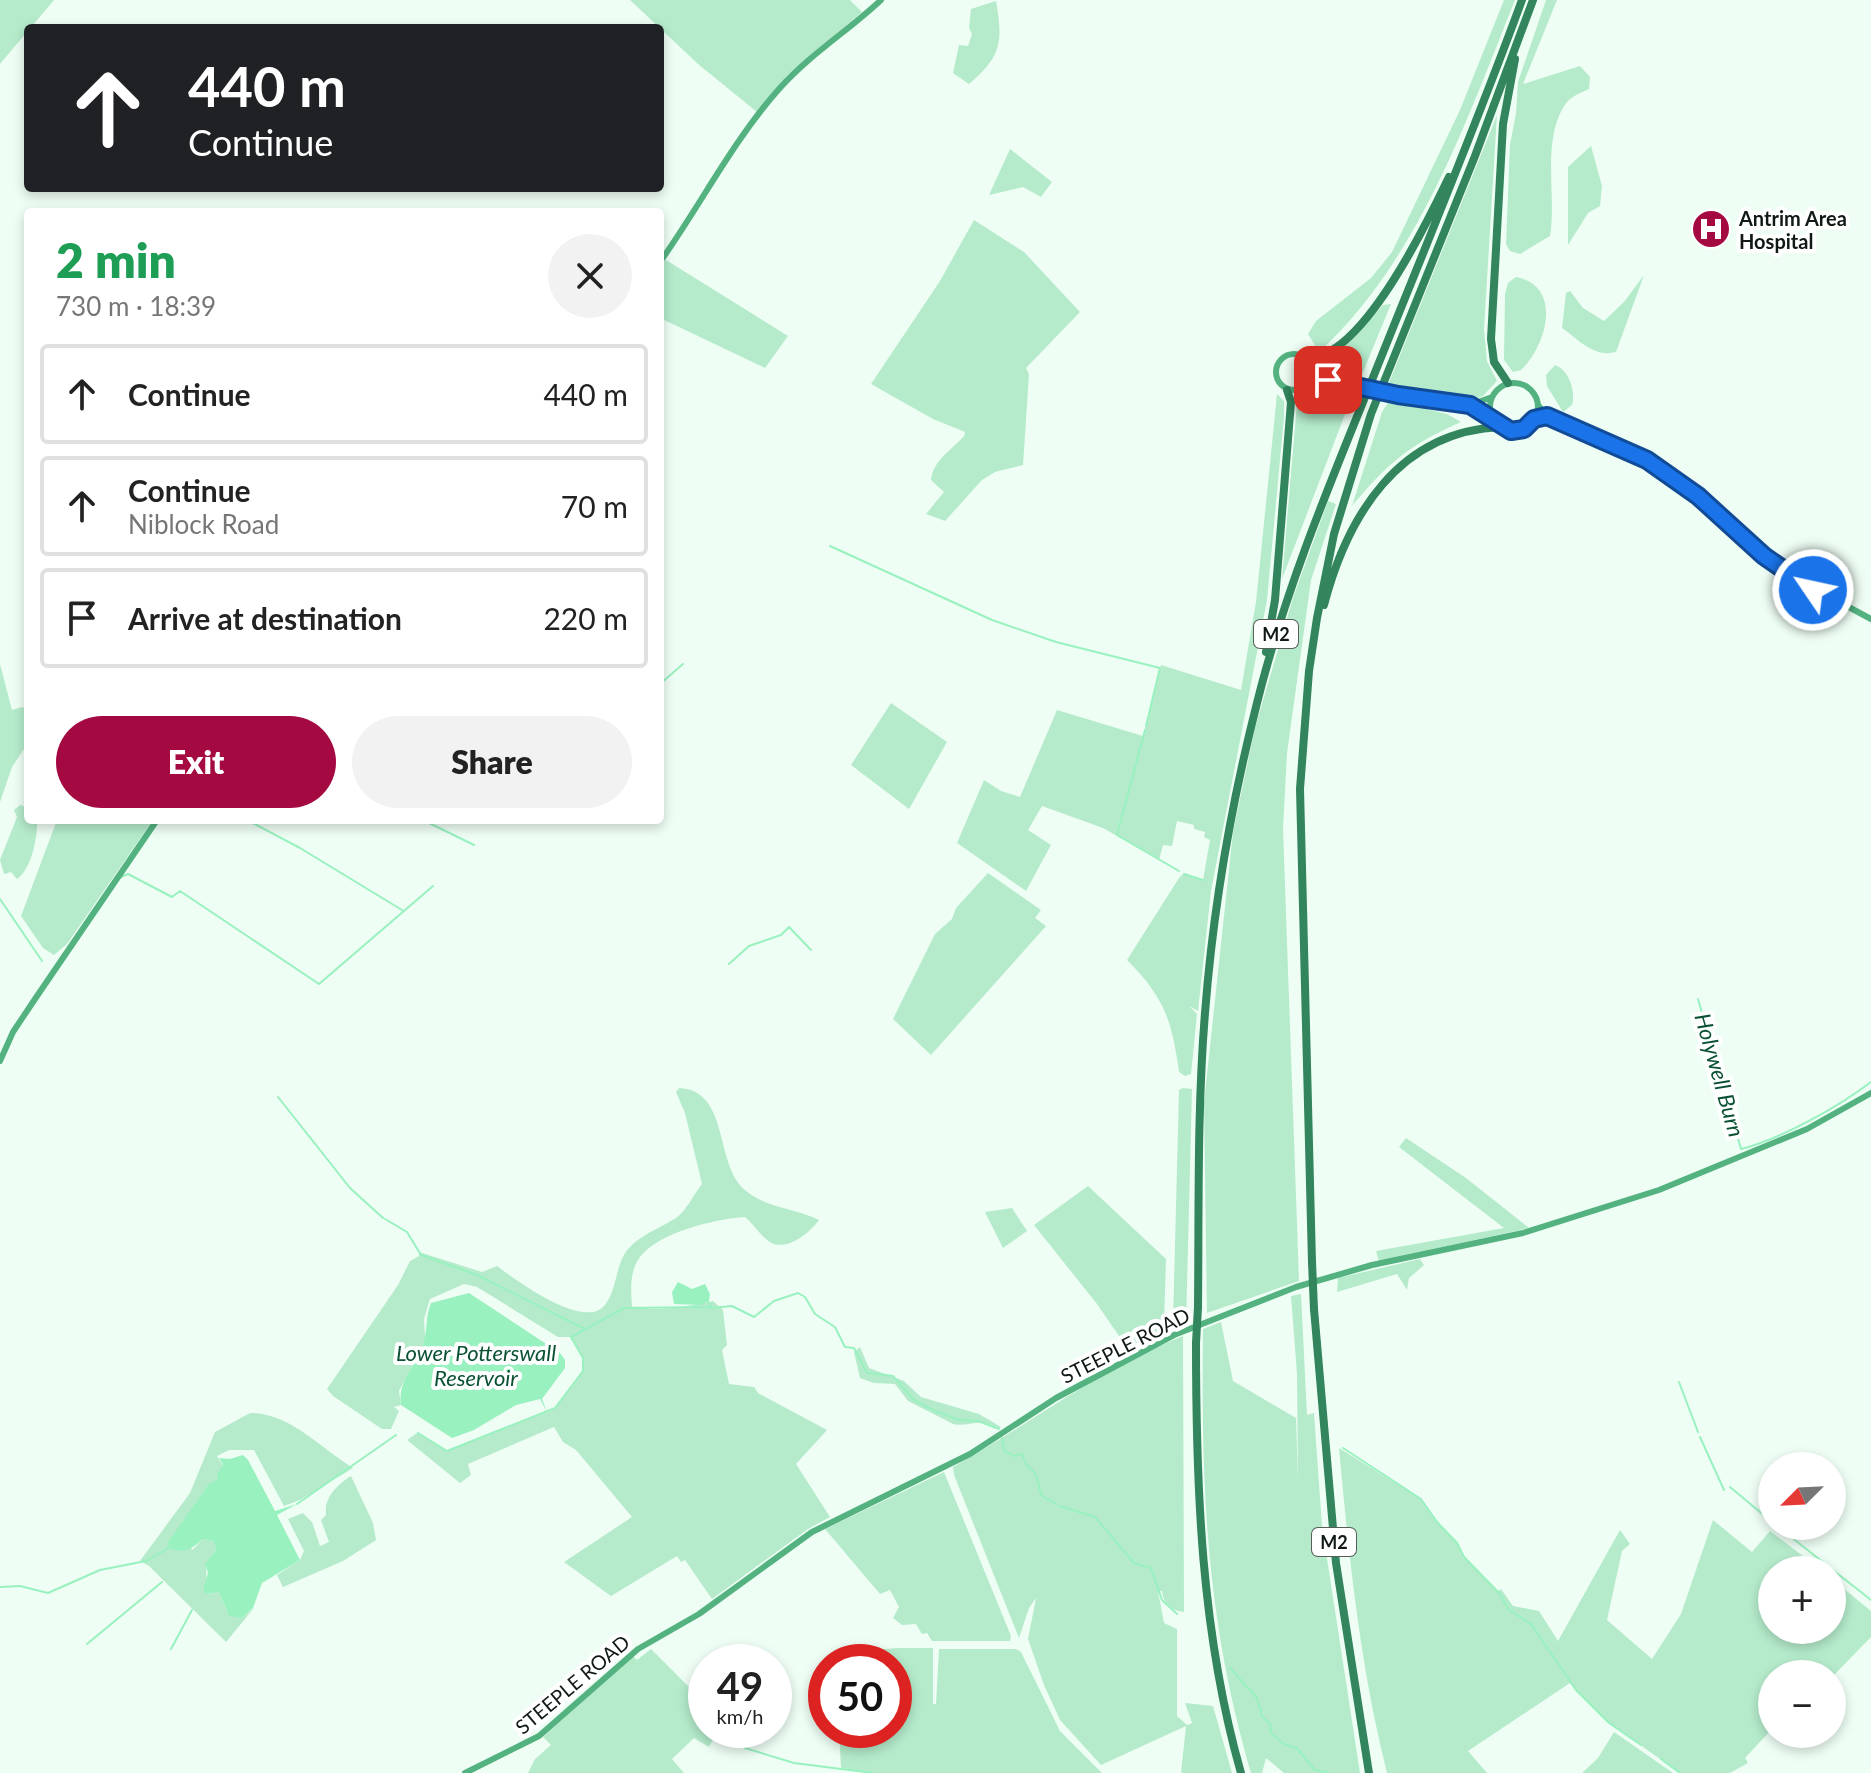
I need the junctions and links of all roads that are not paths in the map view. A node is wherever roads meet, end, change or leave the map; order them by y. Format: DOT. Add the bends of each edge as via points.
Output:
graph roads {
  1 [pos="881,0"];
  2 [pos="1522,0"];
  3 [pos="1533,0"];
  4 [pos="1519,38"];
  5 [pos="1475,125"];
  6 [pos="664,256"];
  7 [pos="1306,358"];
  8 [pos="1312,368"];
  9 [pos="1328,380"];
  10 [pos="1310,383"];
  11 [pos="1508,383"];
  12 [pos="1287,390"];
  13 [pos="1492,397"];
  14 [pos="1470,405"];
  15 [pos="1538,405"];
  16 [pos="1547,416"];
  17 [pos="1492,417"];
  18 [pos="1534,419"];
  19 [pos="1501,427"];
  20 [pos="1871,619"];
  21 [pos="1309,671"];
  22 [pos="1257,704"];
  23 [pos="154,824"];
  24 [pos="0,1061"];
  25 [pos="1871,1093"];
  26 [pos="465,1773"];
  27 [pos="1241,1773"];
  28 [pos="1369,1773"];
  1 -- 6 [label="street" via="776,92"];
  2 -- 5 [label="highway, M2"];
  3 -- 4 [label="highway, M2"];
  4 -- 11 [label="highway" via="1503,124 1491,339 1494,362"];
  4 -- 21 [label="highway, M2" via="1352,471 1325,574"];
  5 -- 7 [label="highway" via="1393,283 1328,353"];
  5 -- 22 [label="highway, M2" via="1315,521"];
  7 -- 8 [label="street"];
  7 -- 12 [label="street" via="1289,354 1279,361 1276,376"];
  8 -- 9 [label="street"];
  8 -- 10 [label="street"];
  9 -- 10 [label="street"];
  9 -- 14 [label="street, bridge"];
  10 -- 12 [label="street"];
  11 -- 13 [label="street"];
  11 -- 15 [label="street" via="1526,386"];
  12 -- 22 [label="highway" via="1291,402 1275,600"];
  13 -- 14 [label="street"];
  13 -- 17 [label="street"];
  14 -- 17 [label="street"];
  15 -- 16 [label="street"];
  15 -- 18 [label="street"];
  16 -- 18 [label="street"];
  16 -- 20 [label="street" via="1672,475 1791,576"];
  17 -- 19 [label="street"];
  18 -- 19 [label="street" via="1517,431"];
  19 -- 21 [label="highway" via="1431,447 1373,494 1342,548"];
  21 -- 28 [label="highway, M2, bridge" via="1300,814 1314,1309 1334,1550"];
  22 -- 27 [label="highway, M2, bridge" via="1225,847 1207,991 1196,1343 1196,1476 1203,1566 1220,1685"];
  23 -- 24 [label="street" via="13,1032"];
  25 -- 26 [label="street, STEEPLE ROAD" via="1807,1129 1659,1190 1523,1233 1296,1287 1174,1335 1048,1403 970,1454 812,1532 699,1614 638,1649 539,1736"];
}
